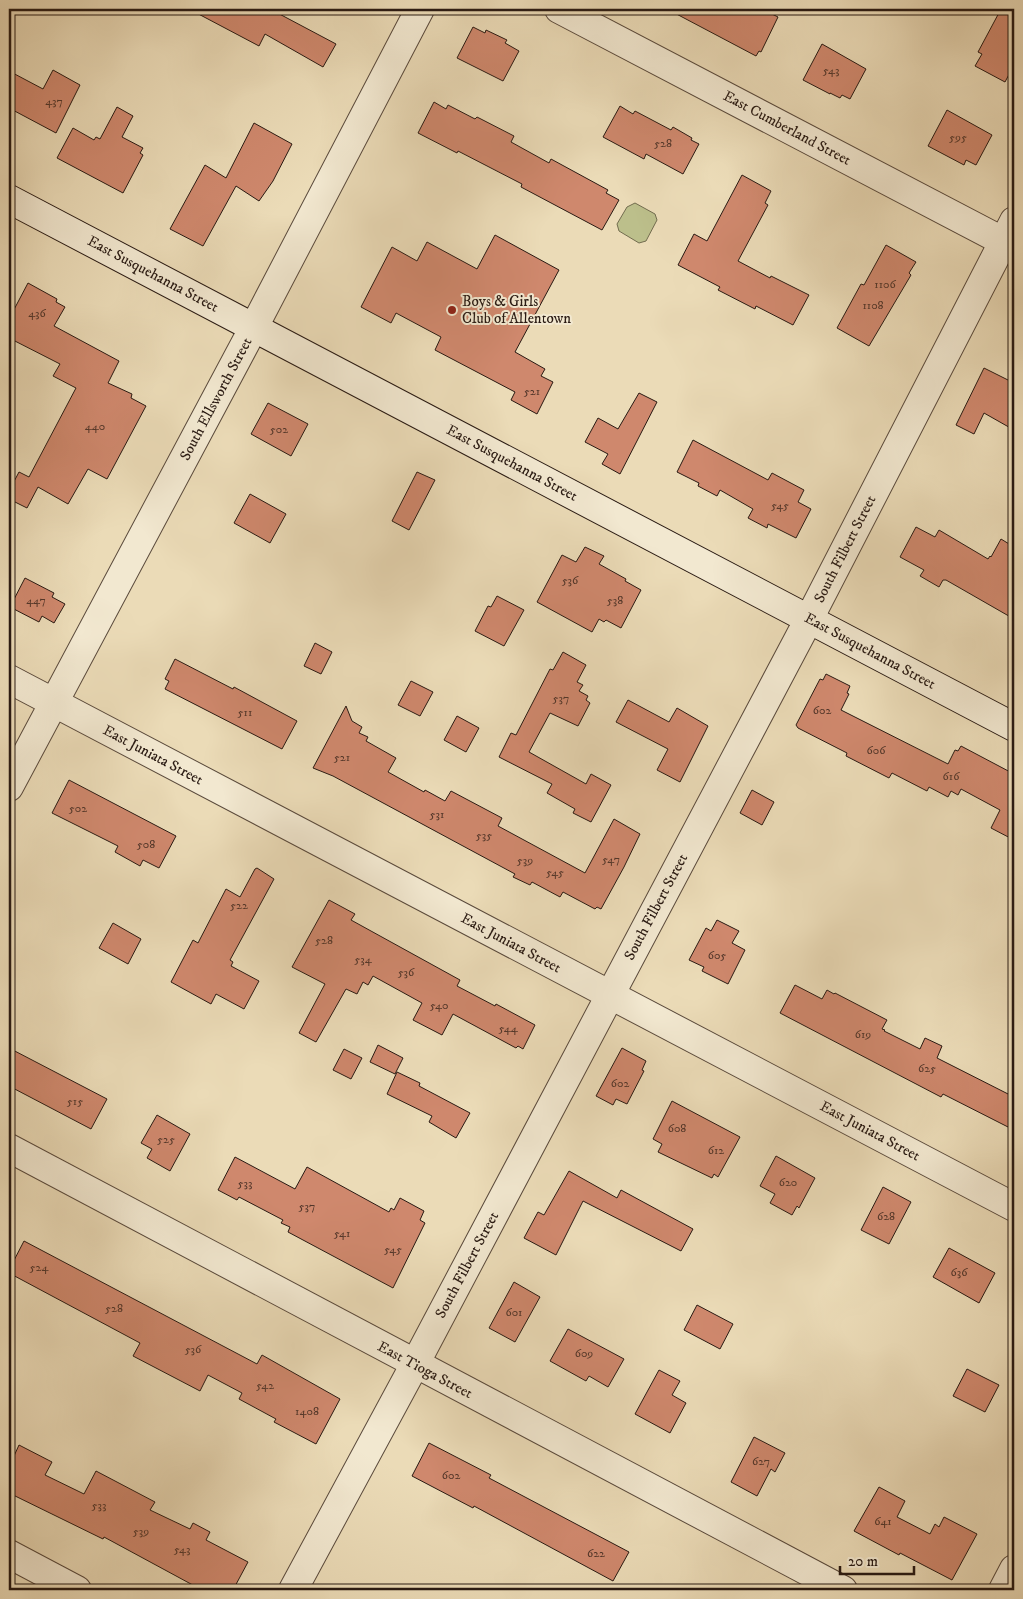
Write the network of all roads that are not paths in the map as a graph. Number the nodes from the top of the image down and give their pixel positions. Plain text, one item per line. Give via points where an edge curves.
1 (420, 9) edge
2 (559, 9) edge
3 (9, 199) edge
4 (1011, 237) edge
5 (254, 327) junction
6 (809, 619) junction
7 (9, 679) edge
8 (53, 702) junction
9 (1014, 727) edge
10 (9, 787) edge
11 (609, 994) junction
12 (9, 1148) edge
13 (1014, 1207) edge
14 (414, 1364) junction
15 (9, 1554) edge
16 (1014, 1569) edge
17 (77, 1590) edge
18 (293, 1590) edge
19 (843, 1590) edge
20 (1003, 1590) edge

1 - 5 street, South Ellsworth Street
2 - 4 street, East Cumberland Street
3 - 5 street, East Susquehanna Street
4 - 6 street, South Filbert Street
5 - 6 street, East Susquehanna Street
5 - 8 street, South Ellsworth Street
6 - 9 street, East Susquehanna Street
6 - 11 street, South Filbert Street
7 - 8 street, East Juniata Street
8 - 10 street, South Ellsworth Street
8 - 11 street, East Juniata Street
11 - 13 street, East Juniata Street
11 - 14 street, South Filbert Street
12 - 14 street, East Tioga Street
14 - 18 street, South Filbert Street
14 - 19 street, East Tioga Street
15 - 17 street
16 - 20 street

